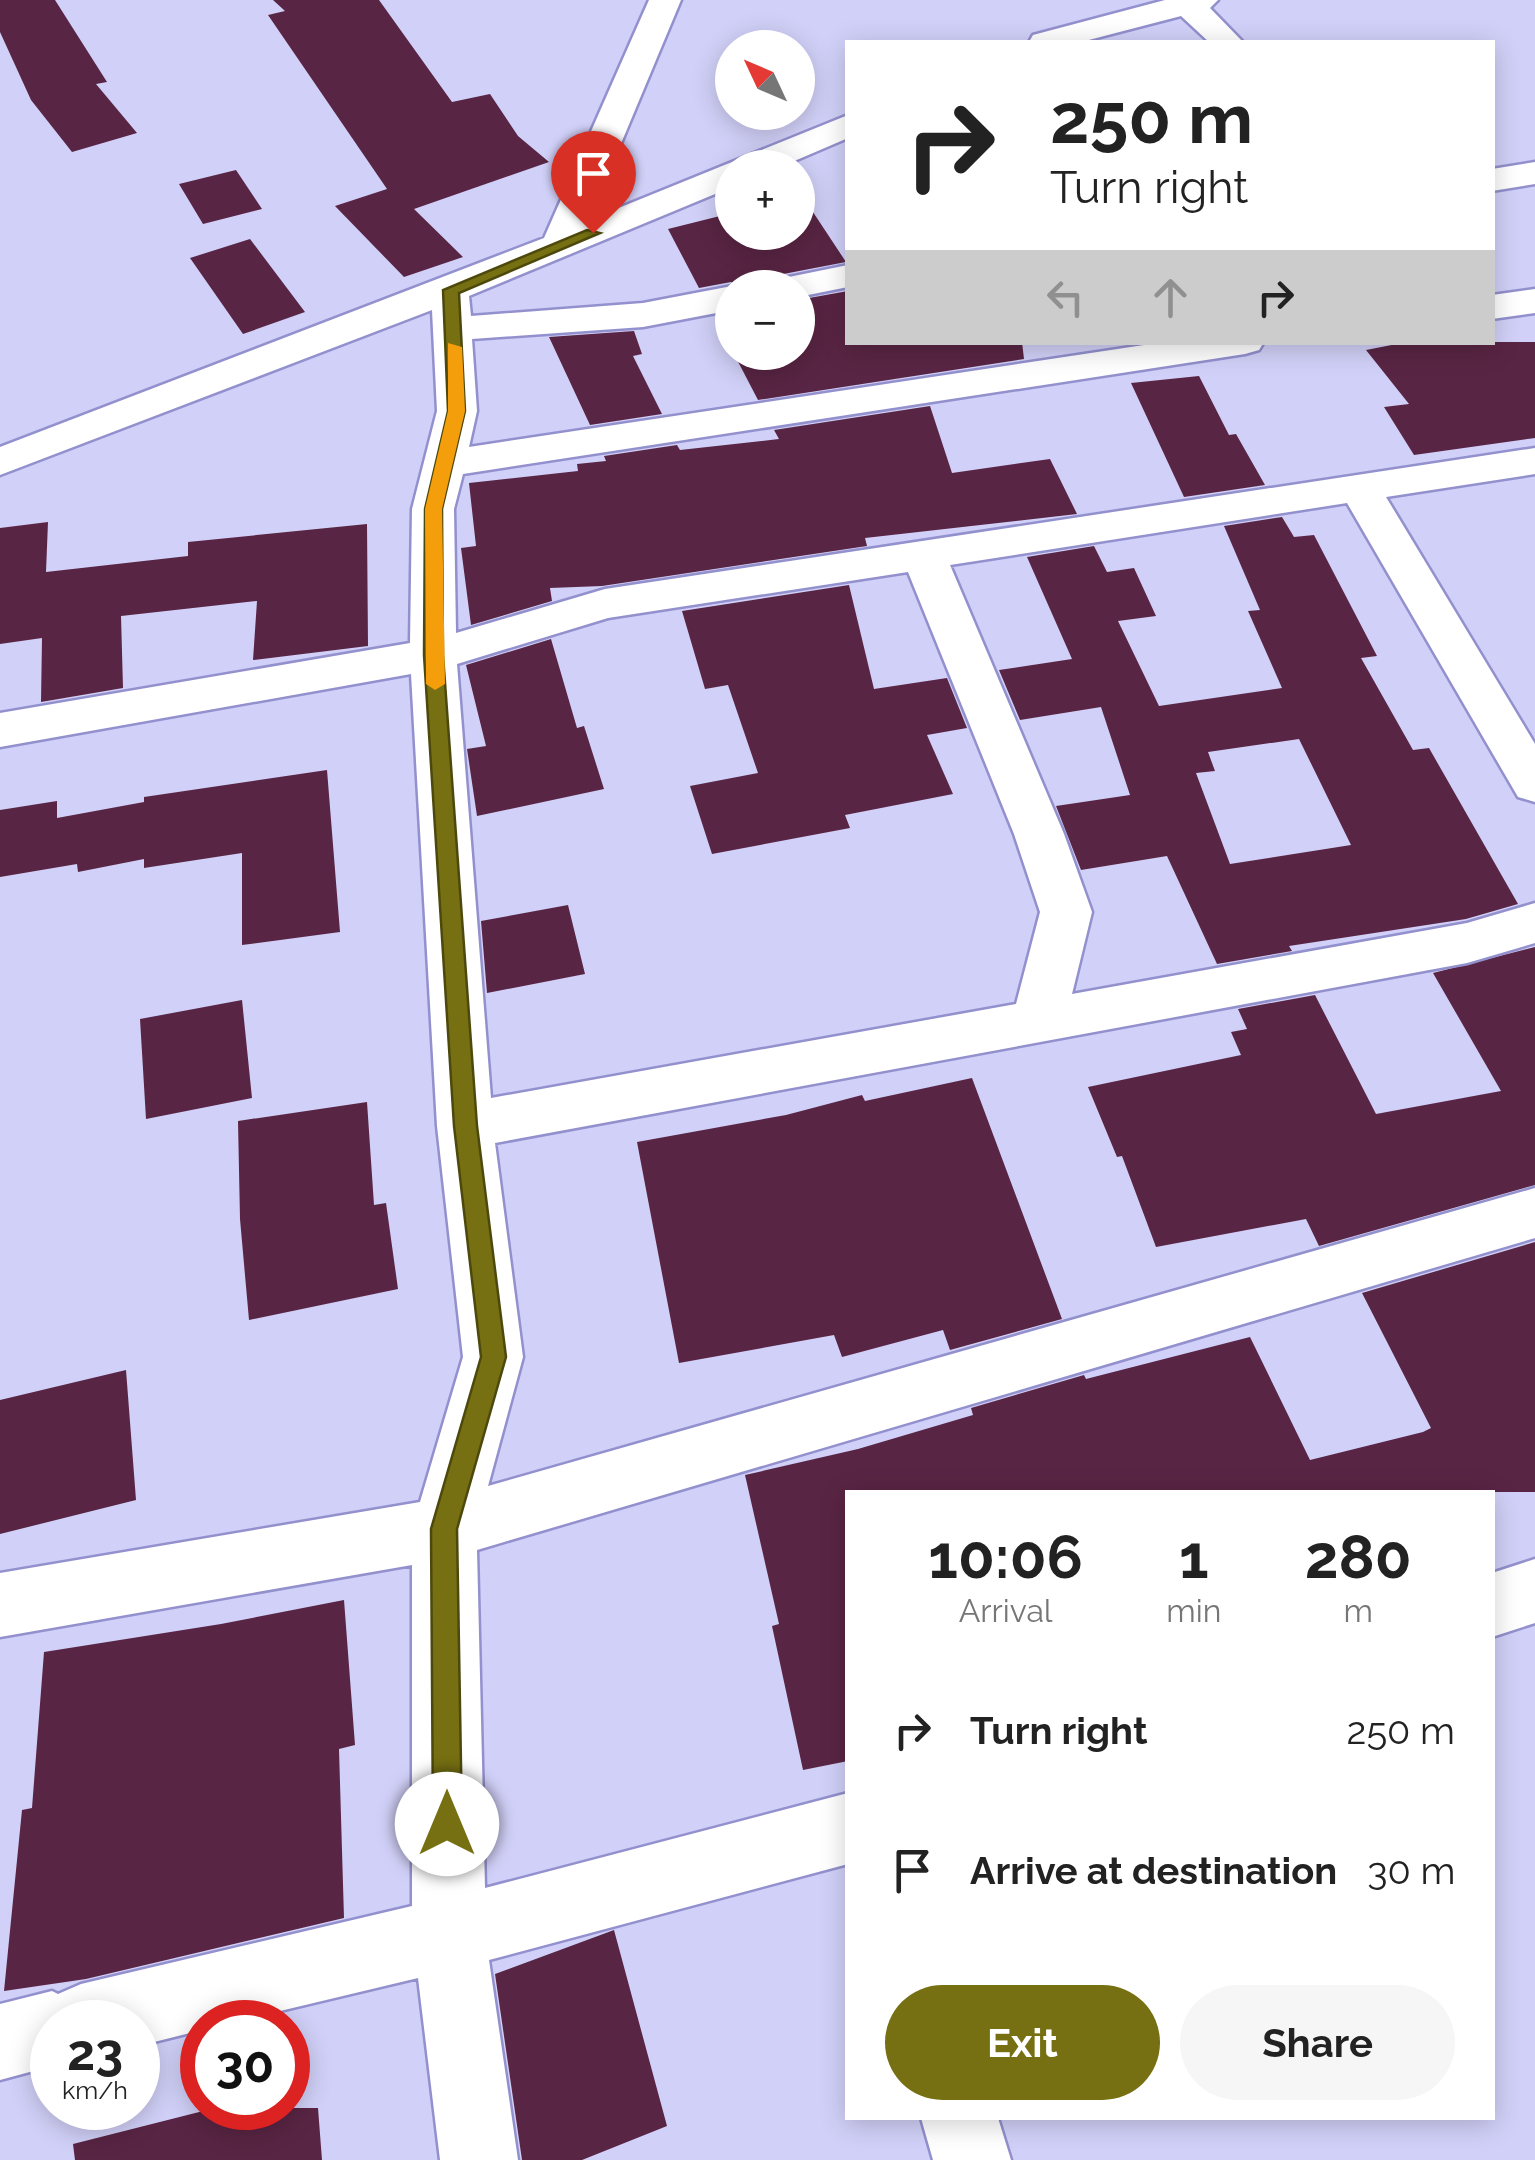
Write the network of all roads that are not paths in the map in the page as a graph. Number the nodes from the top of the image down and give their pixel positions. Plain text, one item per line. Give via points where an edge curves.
1 (666, 0) edge
2 (1194, 2) edge
3 (1052, 40) edge
4 (1225, 40) edge
5 (845, 126) edge
6 (789, 150) edge
7 (1535, 173) edge
8 (1495, 180) edge
9 (715, 181) edge
10 (558, 248) junction
11 (845, 277) edge
12 (815, 282) edge
13 (1535, 300) edge
14 (715, 301) edge
15 (1495, 307) edge
16 (452, 310) junction
17 (1225, 345) edge
18 (1535, 460) edge
19 (0, 462) edge
20 (444, 464) junction
21 (1361, 490) junction
22 (924, 556) junction
23 (434, 655) junction
24 (0, 730) edge
25 (1535, 785) edge
26 (1535, 923) edge
27 (1038, 1022) junction
28 (465, 1126) junction
29 (1535, 1213) edge
30 (444, 1529) junction
31 (1535, 1591) edge
32 (0, 1605) edge
33 (1495, 1605) edge
34 (845, 1829) edge
35 (448, 1934) junction
36 (160, 2003) edge
37 (30, 2034) edge
38 (0, 2042) edge
39 (961, 2120) edge
40 (480, 2160) edge
41 (972, 2160) edge

1 - 10 street
2 - 3 street
2 - 4 street
5 - 6 street
7 - 8 street
9 - 10 street
10 - 16 street
11 - 12 street
13 - 15 street
14 - 16 street via 643,316
16 - 19 street
16 - 20 street via 457,411
17 - 20 street
18 - 21 street
20 - 23 street via 434,509
21 - 22 street
21 - 25 street
22 - 23 street via 604,604
22 - 27 street via 1066,912
23 - 24 street
23 - 28 street
26 - 27 street via 1467,943
27 - 28 street
28 - 30 street via 494,1357
29 - 30 street
30 - 32 street
30 - 35 street
31 - 33 street
34 - 35 street
35 - 36 street
35 - 40 street
37 - 38 street
39 - 41 street

